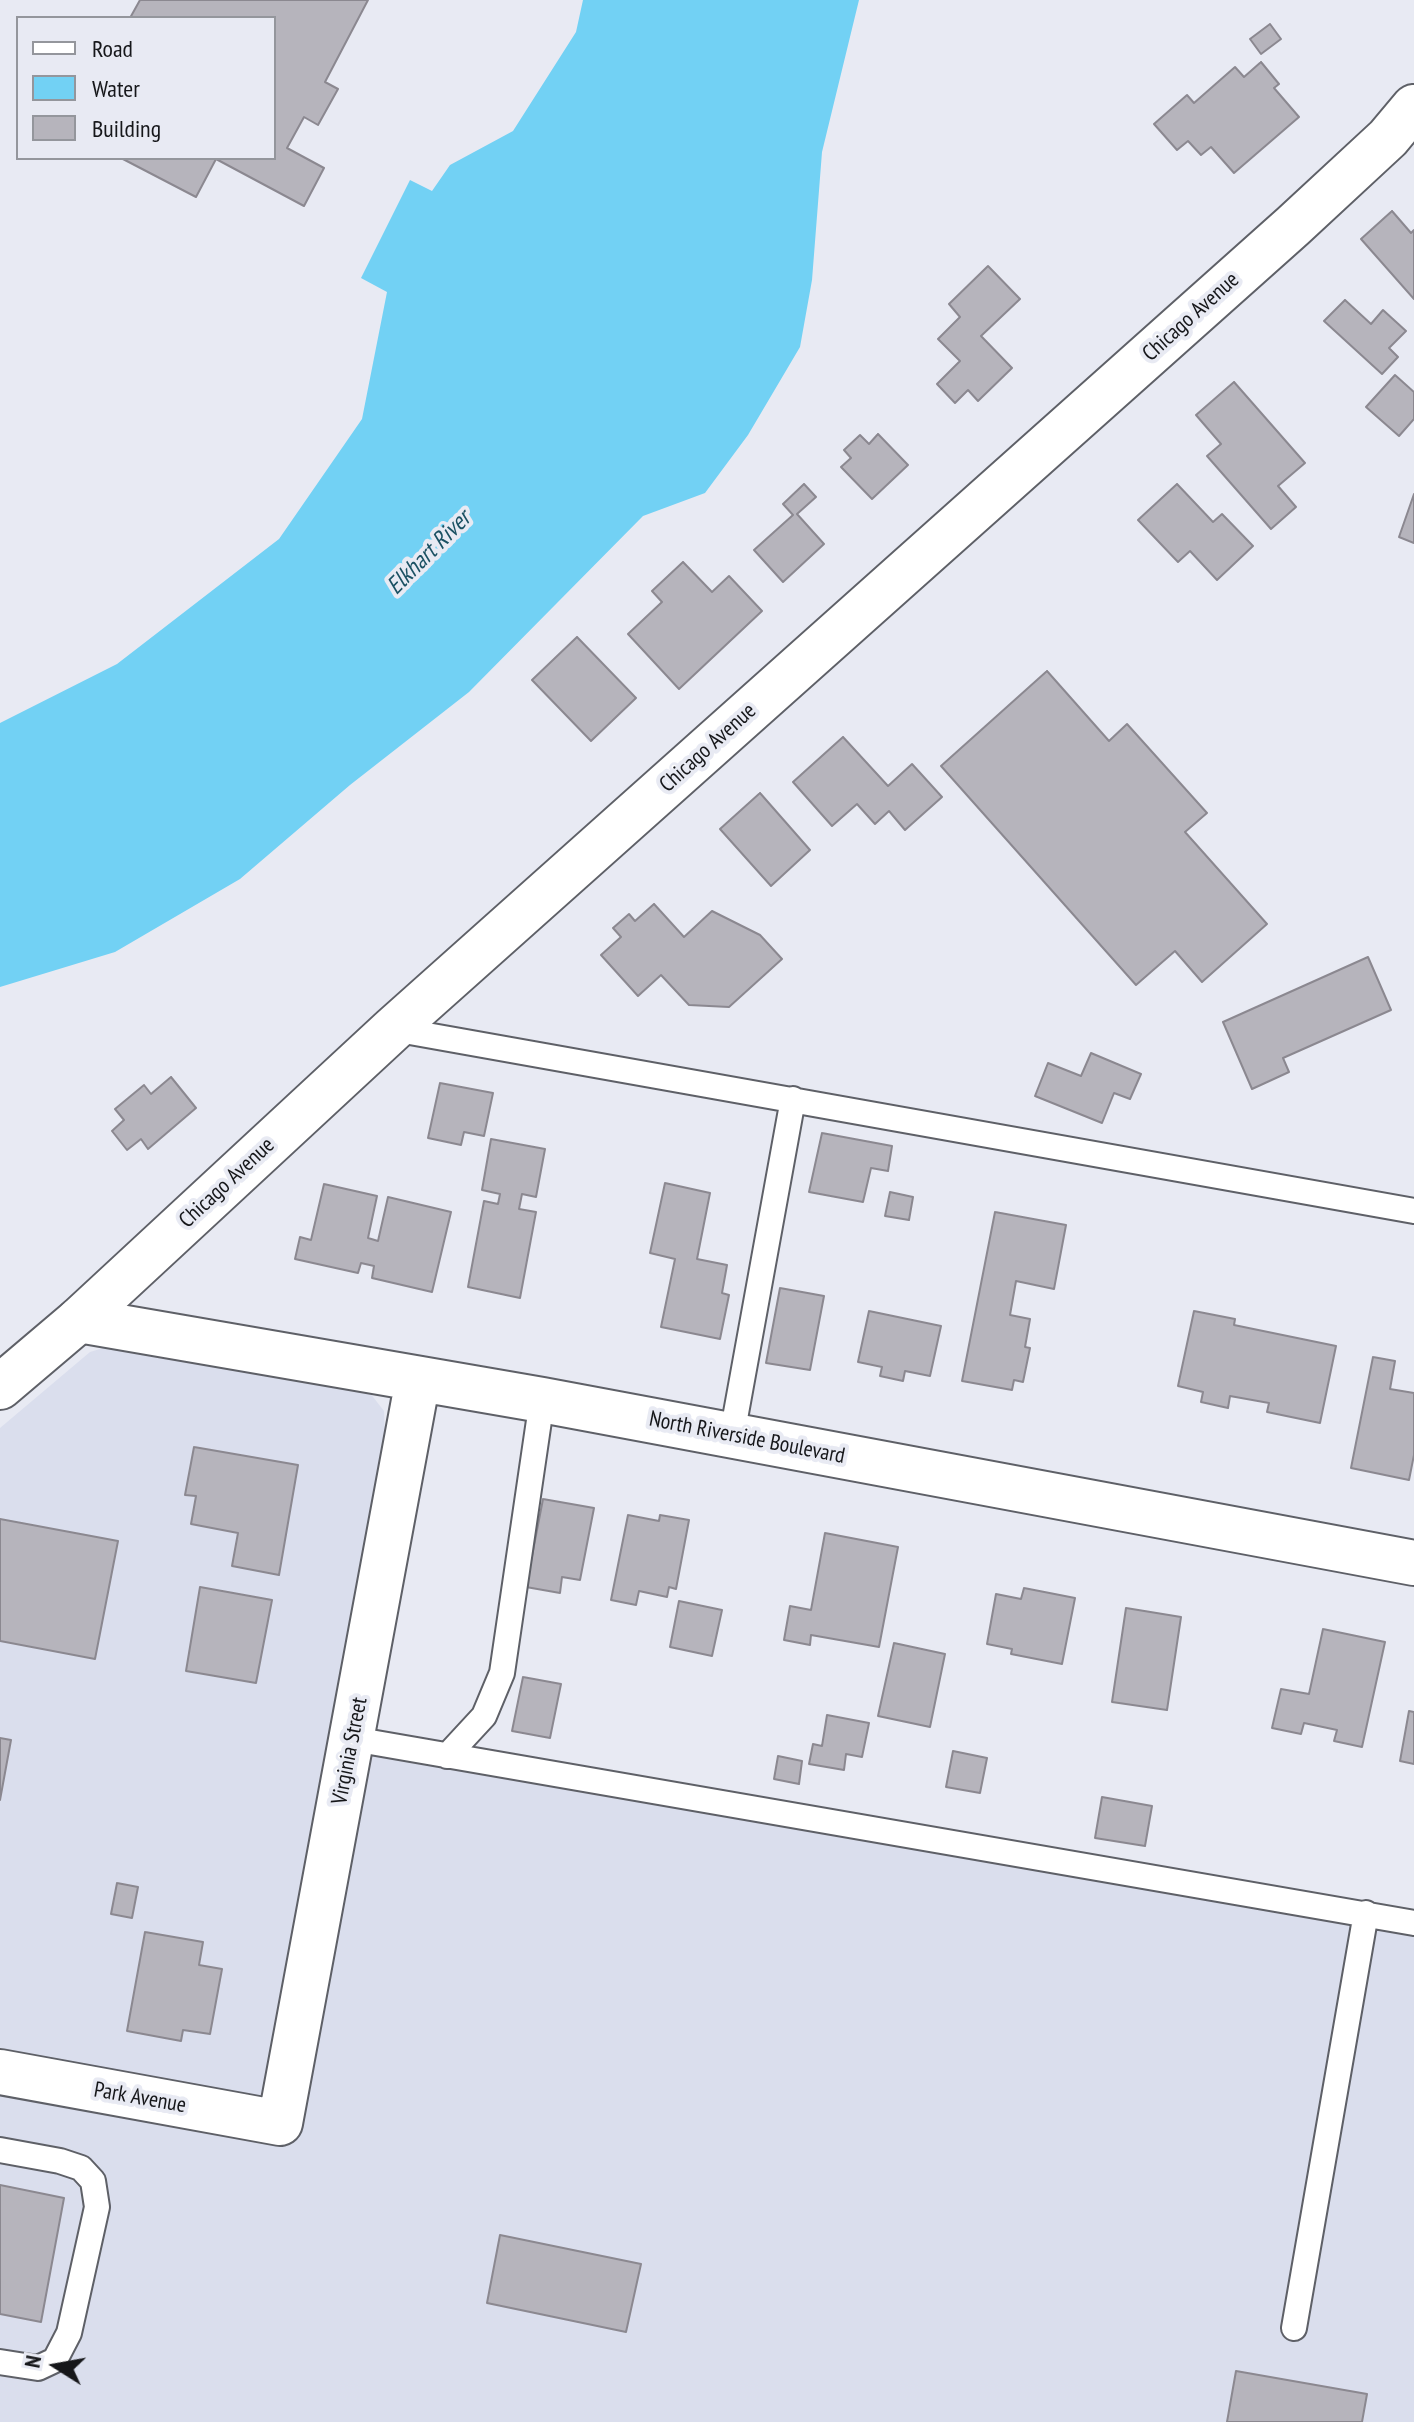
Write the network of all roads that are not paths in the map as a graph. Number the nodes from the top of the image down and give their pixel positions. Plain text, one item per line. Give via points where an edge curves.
1 (1414, 107) edge
2 (393, 1029) junction
3 (793, 1099) junction
4 (1414, 1211) edge
5 (79, 1320) junction
6 (418, 1379) junction
7 (0, 1387) edge
8 (542, 1400) junction
9 (732, 1435) junction
10 (1414, 1563) edge
11 (353, 1739) junction
12 (447, 1756) junction
13 (1366, 1913) junction
14 (1414, 1923) edge
15 (0, 2072) edge
16 (280, 2123) joint
17 (0, 2150) edge
18 (1294, 2328) dead end
19 (0, 2362) edge

1 - 2 street, Chicago Avenue via 1293,226
2 - 3 lane
2 - 5 street, Chicago Avenue
3 - 4 lane
3 - 9 lane
5 - 6 street, North Riverside Boulevard
5 - 7 street, Chicago Avenue
6 - 8 street, North Riverside Boulevard
6 - 11 street, Virginia Street
8 - 9 street, North Riverside Boulevard
8 - 12 lane via 502,1673 484,1716
9 - 10 street, North Riverside Boulevard
11 - 12 lane
11 - 16 street, Virginia Street
12 - 13 lane
13 - 14 lane
13 - 18 lane
15 - 16 street, Park Avenue
17 - 19 lane via 81,2168 93,2181 97,2207 69,2333 55,2360 38,2368

